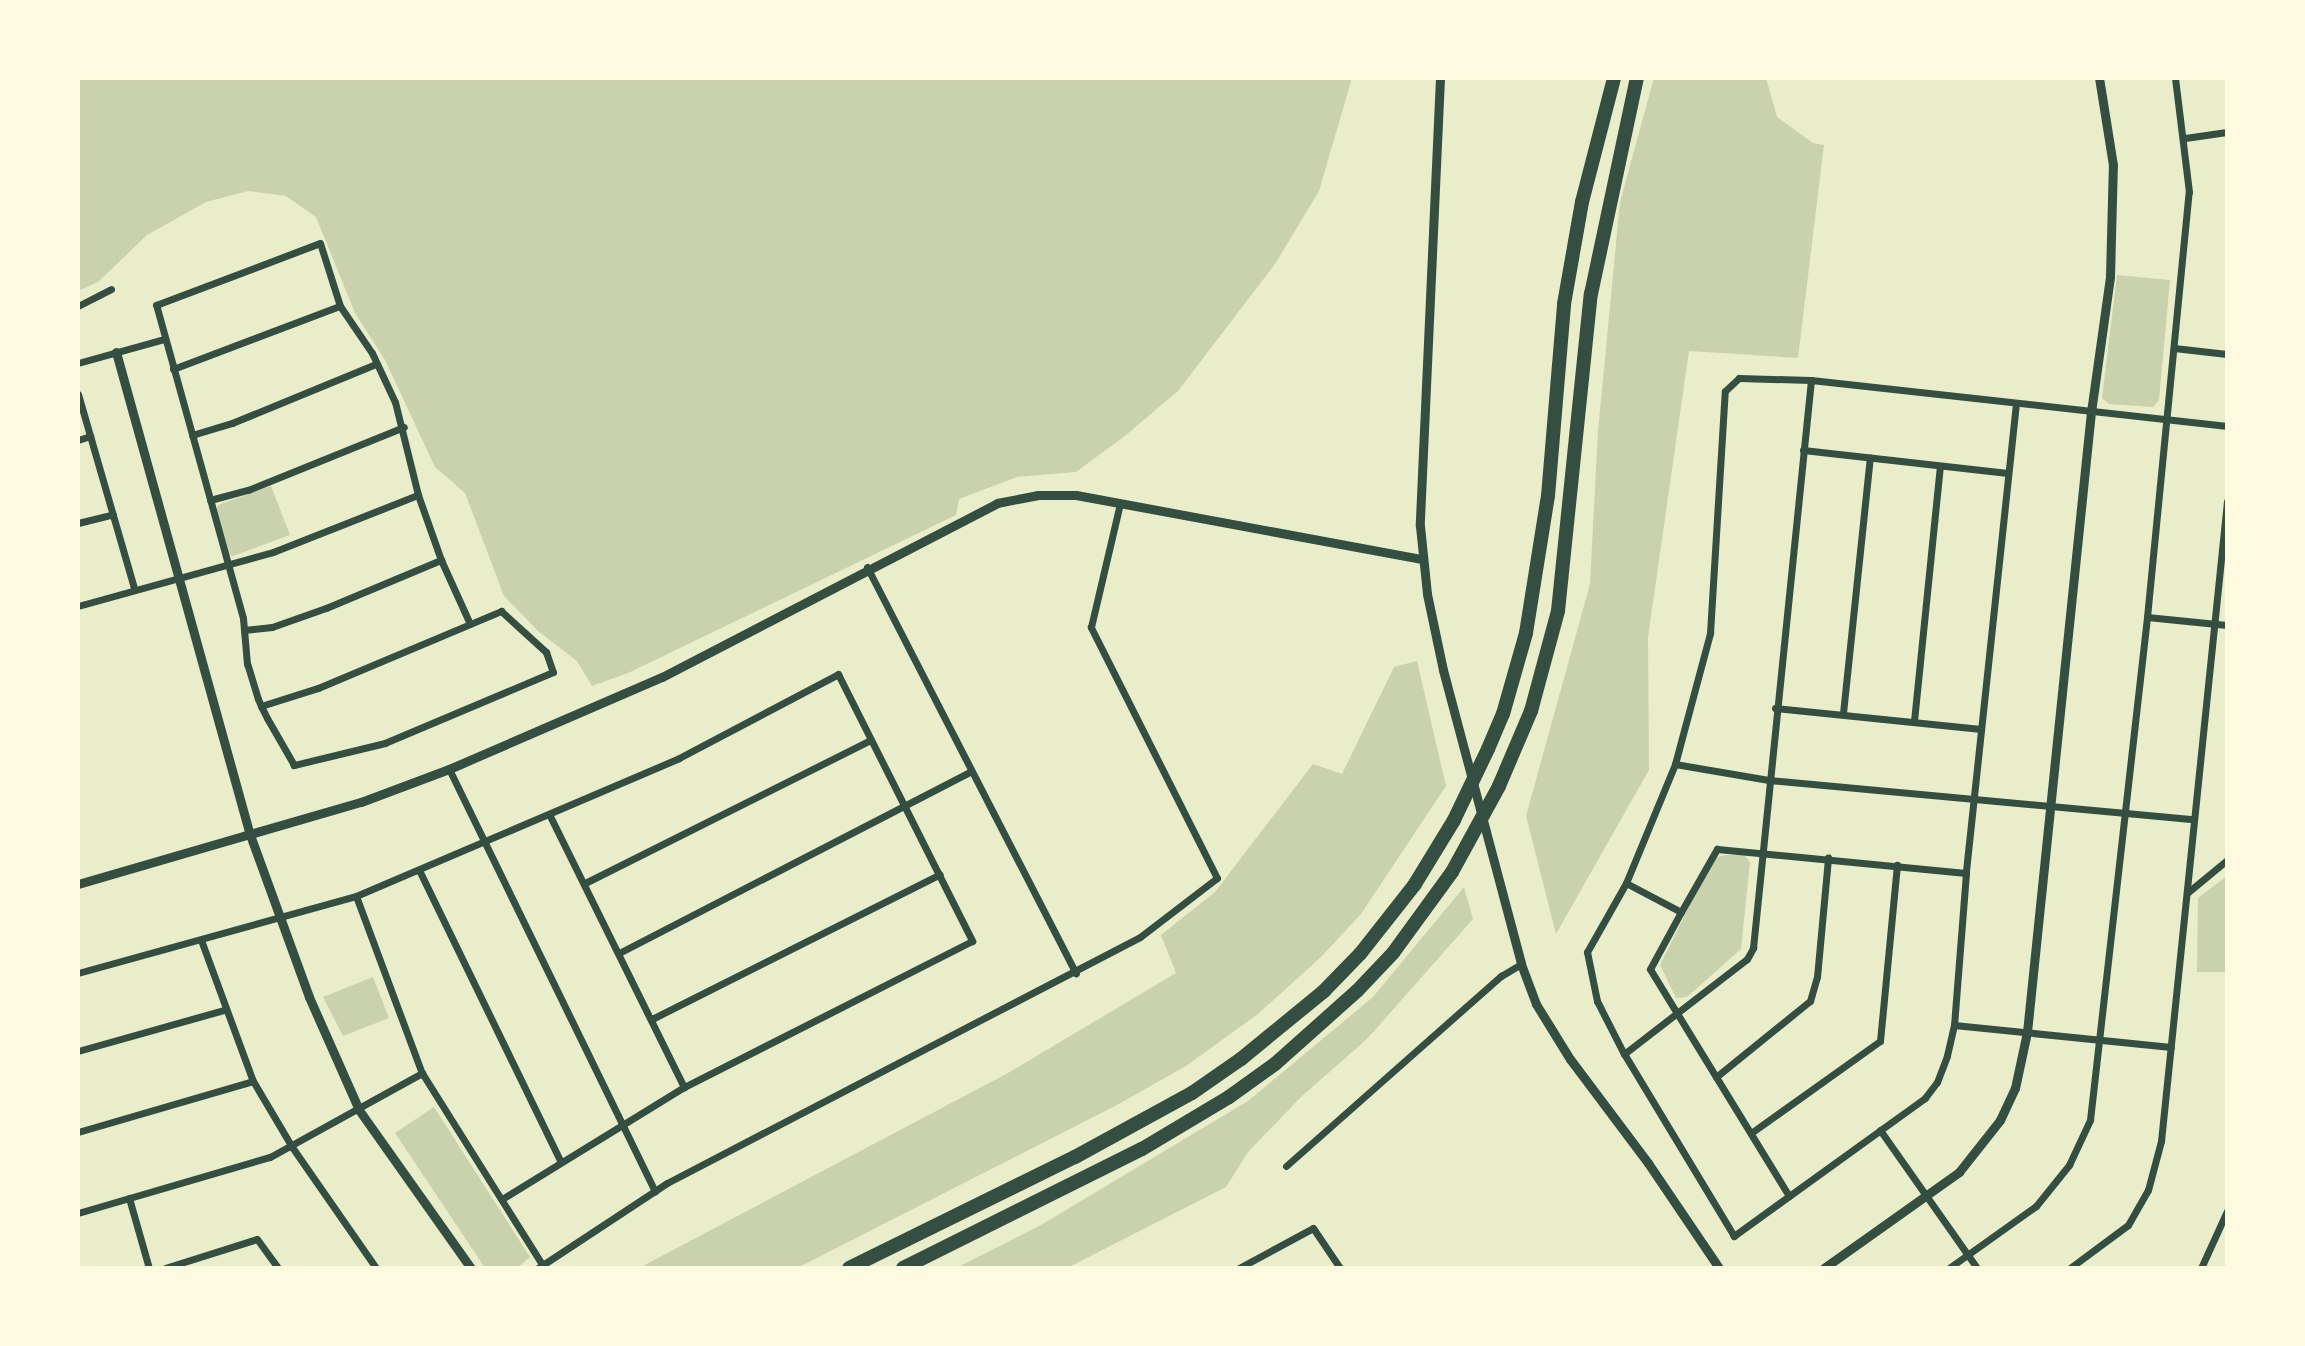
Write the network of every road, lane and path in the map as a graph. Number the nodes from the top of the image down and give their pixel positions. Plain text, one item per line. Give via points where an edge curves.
1 (1440, 78) edge
2 (1614, 78) edge
3 (1637, 78) edge
4 (2099, 78) edge
5 (2175, 78) edge
6 (2227, 132) edge
7 (2185, 138) junction
8 (111, 289) dead end
9 (78, 306) edge
10 (340, 306) junction
11 (164, 339) junction
12 (2174, 348) junction
13 (116, 352) junction
14 (2227, 354) edge
15 (78, 363) edge
16 (376, 364) junction
17 (173, 369) junction
18 (1811, 380) junction
19 (78, 394) edge
20 (2016, 403) junction
21 (2091, 412) junction
22 (2166, 419) junction
23 (2227, 426) edge
24 (404, 427) junction
25 (192, 435) junction
26 (90, 436) junction
27 (78, 440) edge
28 (1803, 450) junction
29 (1870, 457) junction
30 (1940, 466) junction
31 (2008, 473) junction
32 (418, 495) junction
33 (210, 500) junction
34 (2227, 501) edge
35 (1120, 503) junction
36 (113, 514) junction
37 (78, 523) edge
38 (1422, 559) junction
39 (441, 560) junction
40 (228, 565) junction
41 (867, 567) junction
42 (179, 578) junction
43 (134, 588) junction
44 (78, 606) edge
45 (2147, 617) junction
46 (470, 624) junction
47 (2215, 624) junction
48 (2227, 625) edge
49 (244, 630) junction
50 (261, 706) junction
51 (1775, 708) junction
52 (1843, 713) junction
53 (1914, 721) junction
54 (1981, 729) junction
55 (870, 740) junction
56 (1675, 764) junction
57 (449, 769) junction
58 (971, 771) junction
59 (1769, 780) junction
60 (1974, 796) junction
61 (906, 806) junction
62 (2048, 806) junction
63 (2125, 813) junction
64 (549, 814) junction
65 (2193, 819) junction
66 (249, 832) junction
67 (484, 841) junction
68 (1761, 855) junction
69 (1828, 858) junction
70 (2227, 860) edge
71 (1897, 865) junction
72 (419, 870) junction
73 (1966, 873) junction
74 (940, 874) junction
75 (585, 883) junction
76 (1626, 883) junction
77 (78, 884) edge
78 (2187, 893) junction
79 (356, 896) junction
80 (1681, 912) junction
81 (281, 918) junction
82 (201, 940) junction
83 (619, 953) junction
84 (1521, 964) junction
85 (78, 973) edge
86 (1076, 973) junction
87 (224, 1010) junction
88 (1675, 1015) junction
89 (652, 1019) junction
90 (1954, 1025) junction
91 (2027, 1032) junction
92 (2100, 1040) junction
93 (2171, 1047) junction
94 (78, 1051) edge
95 (1624, 1054) junction
96 (422, 1073) junction
97 (1716, 1077) junction
98 (253, 1081) junction
99 (684, 1087) junction
100 (359, 1110) junction
101 (623, 1124) junction
102 (1880, 1130) junction
103 (78, 1132) edge
104 (1751, 1133) junction
105 (292, 1147) junction
106 (560, 1161) junction
107 (1286, 1166) dead end
108 (655, 1191) junction
109 (1927, 1195) junction
110 (1789, 1196) junction
111 (129, 1198) junction
112 (502, 1199) junction
113 (2227, 1211) edge
114 (78, 1213) edge
115 (1968, 1255) junction
116 (540, 1266) edge
117 (149, 1268) edge
118 (165, 1268) edge
119 (278, 1268) edge
120 (376, 1268) edge
121 (471, 1268) edge
122 (849, 1268) edge
123 (903, 1268) edge
124 (1239, 1268) edge
125 (1340, 1268) edge
126 (1719, 1268) edge
127 (1824, 1268) edge
128 (1949, 1268) edge
129 (1977, 1268) edge
130 (2070, 1268) edge
131 (2201, 1268) edge

1 - 38 street via 1420,489
2 - 122 highway via 1585,188 1564,304 1548,496 1517,669 1488,749 1415,884 1324,991 1241,1059 1148,1118
3 - 123 highway via 1591,294 1558,611 1531,711 1467,847 1393,953 1275,1064 1142,1149
4 - 21 street via 2113,165 2114,209
5 - 7 street
6 - 7 street
7 - 12 street via 2189,192
8 - 9 street
10 - 11 street via 320,243 156,305
10 - 16 street
10 - 17 street
11 - 13 street
11 - 17 street
12 - 14 street
12 - 22 street
13 - 15 street
13 - 42 street
16 - 24 street
16 - 25 street
17 - 25 street
18 - 20 street
18 - 28 street
18 - 56 street via 1739,378 1725,391 1710,633
19 - 26 street
20 - 21 street
20 - 31 street
21 - 22 street
21 - 62 street
22 - 23 street
22 - 45 street
24 - 32 street
24 - 33 street via 248,490
25 - 33 street
26 - 27 street
26 - 36 street
28 - 29 street
28 - 51 street
29 - 30 street
29 - 52 street
30 - 31 street
30 - 53 street
31 - 54 street
32 - 39 street
32 - 40 street
33 - 40 street
34 - 47 street
35 - 38 street
35 - 41 street via 1038,495 997,503
35 - 86 street via 1091,627 1217,878 1140,937
36 - 37 street
36 - 43 street
38 - 84 street via 1443,670
39 - 46 street
39 - 49 street via 326,608 272,627
40 - 42 street
40 - 49 street
41 - 57 street via 662,677
41 - 58 street
42 - 43 street
42 - 66 street
43 - 44 street
45 - 47 street
45 - 63 street
46 - 50 street via 318,688
46 - 50 street via 501,611 546,652 553,672 385,743 294,765
47 - 48 street
47 - 65 street
49 - 50 street via 247,664
51 - 52 street
51 - 59 street
52 - 53 street
53 - 54 street
54 - 60 street
55 - 61 street
55 - 64 street via 838,674 679,758
55 - 75 street
56 - 59 street
56 - 76 street
57 - 66 street via 361,802
57 - 67 street
58 - 61 street
58 - 86 street
59 - 60 street
59 - 68 street
60 - 62 street
60 - 73 street
61 - 74 street
61 - 83 street
62 - 63 street
62 - 91 street
63 - 65 street
63 - 92 street
64 - 67 street
64 - 75 street
65 - 78 street
66 - 77 street
66 - 81 street
67 - 72 street
67 - 101 street
68 - 69 street
68 - 80 street via 1717,849
68 - 88 street via 1753,948 1747,959
69 - 71 street
69 - 97 street via 1810,1001
70 - 78 street
71 - 73 street
71 - 104 street via 1880,1041
72 - 79 street
72 - 106 street
73 - 90 street
74 - 89 street
74 - 99 street via 972,941
75 - 83 street
76 - 80 street
76 - 95 street via 1587,952 1597,1001
78 - 93 street
79 - 81 street
79 - 96 street
80 - 88 street via 1650,969
81 - 82 street
81 - 100 street
82 - 85 street
82 - 87 street
83 - 89 street
84 - 107 street
84 - 126 street via 1552,1032
86 - 108 street
87 - 94 street
87 - 98 street
88 - 95 street
88 - 97 street
89 - 99 street
90 - 91 street
90 - 102 street via 1937,1082 1925,1098
91 - 92 street
91 - 109 street via 2015,1088 2000,1120 1959,1172
92 - 93 street
92 - 115 street via 2090,1120 2069,1165 2036,1206
93 - 130 street via 2161,1141 2148,1190 2128,1225
95 - 110 street via 1734,1236
96 - 100 street
96 - 112 street
97 - 104 street
98 - 103 street
98 - 105 street
99 - 101 street
100 - 105 street
100 - 121 street
101 - 106 street
101 - 108 street
102 - 109 street
102 - 110 street
104 - 110 street
105 - 111 street
105 - 120 street
106 - 112 street
108 - 116 street
109 - 115 street
109 - 127 street
111 - 114 street
111 - 117 street
112 - 116 street
113 - 131 street
115 - 128 street
115 - 129 street
118 - 119 street via 257,1239
124 - 125 street via 1313,1228

